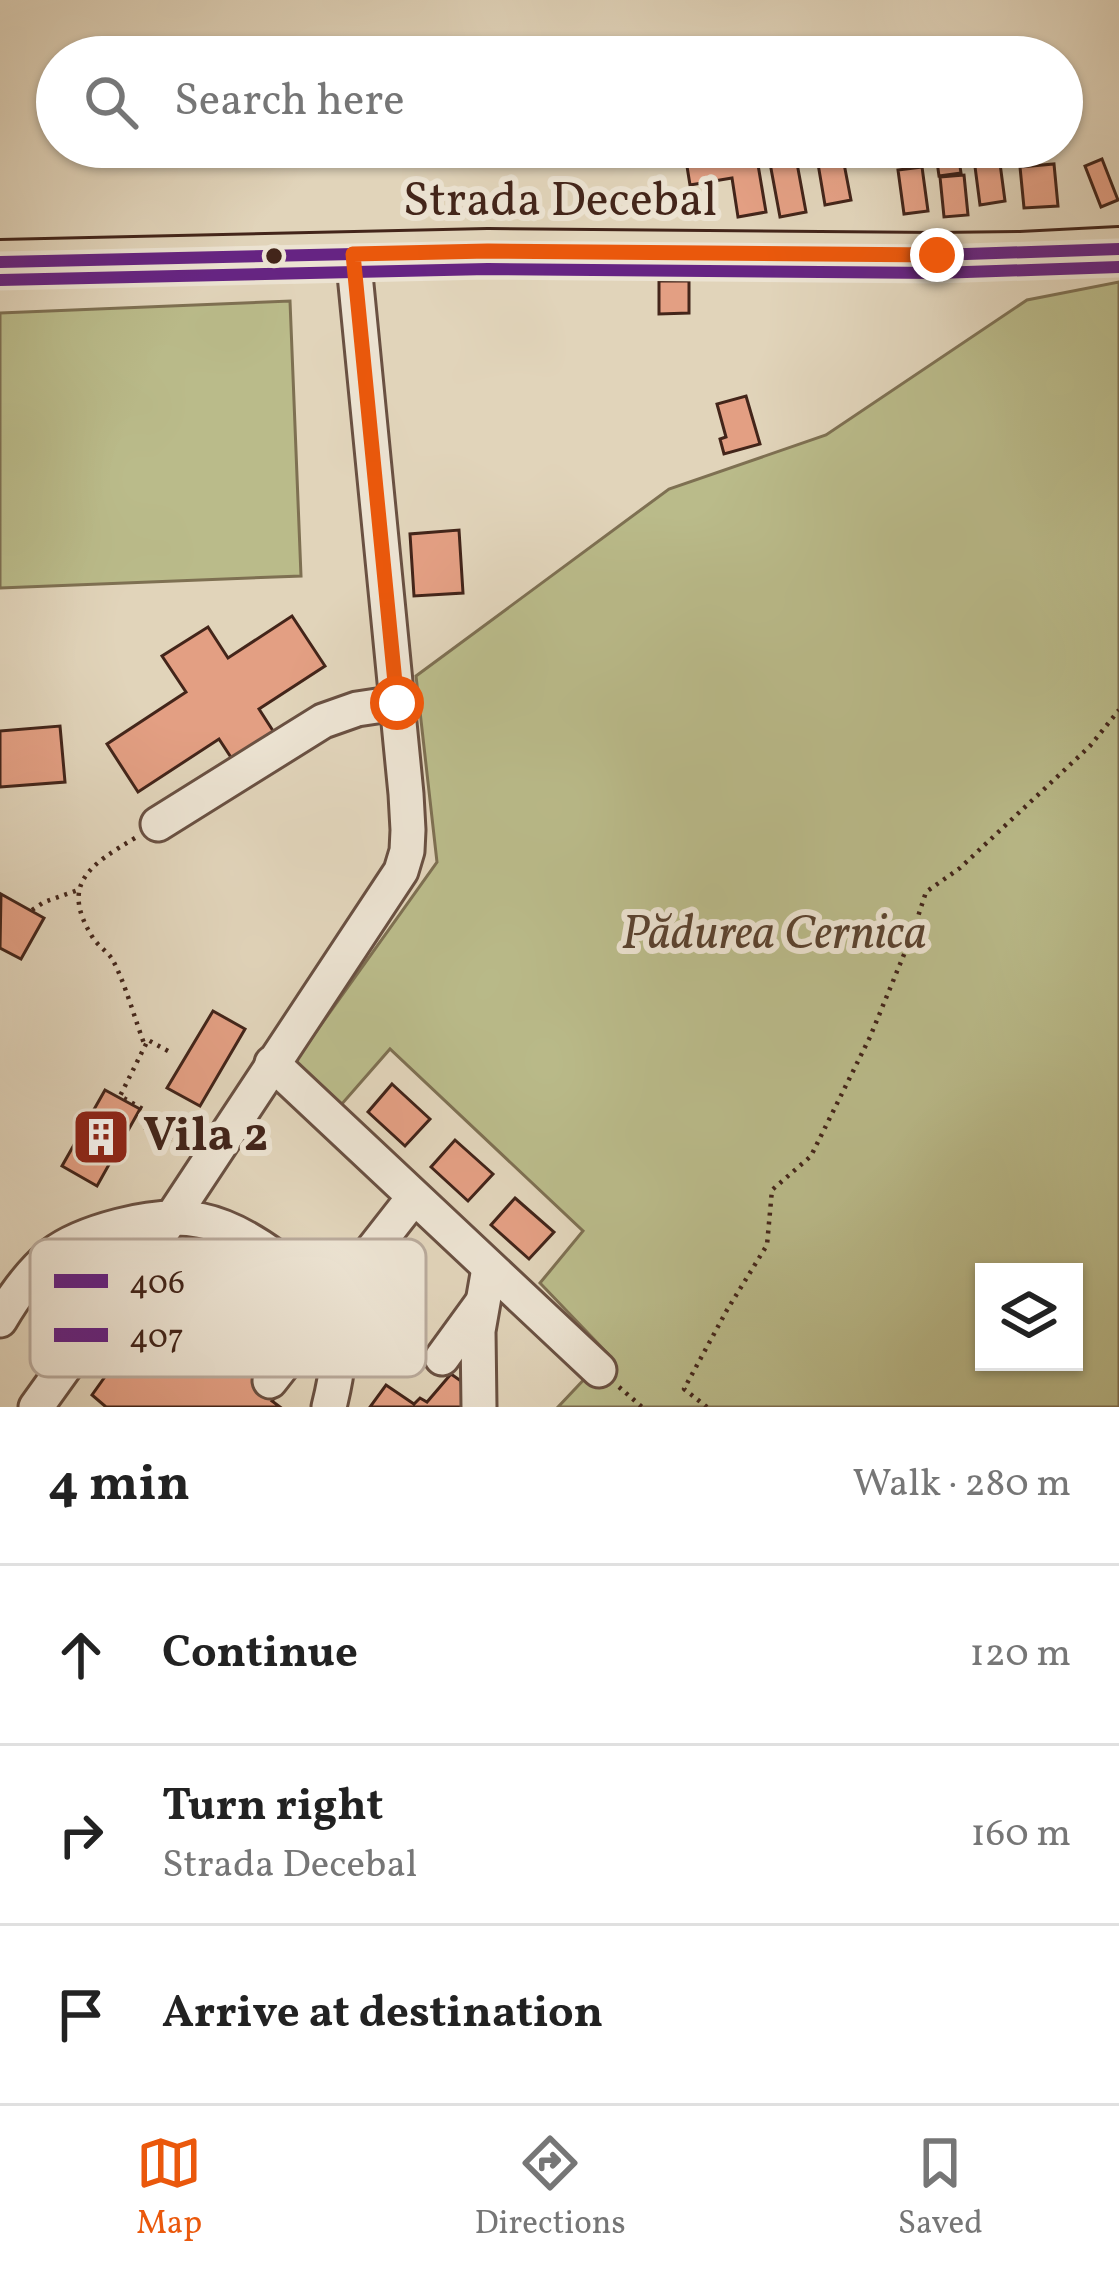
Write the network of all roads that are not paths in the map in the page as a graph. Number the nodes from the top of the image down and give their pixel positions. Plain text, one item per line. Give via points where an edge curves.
1 (1119, 249) edge
2 (353, 254) junction
3 (0, 262) edge
4 (397, 703) junction
5 (158, 824) road end
6 (272, 1064) junction
7 (414, 1197) junction
8 (173, 1216) junction
9 (81, 1239) edge
10 (157, 1239) edge
11 (251, 1239) edge
12 (381, 1239) edge
13 (489, 1268) junction
14 (30, 1278) edge
15 (483, 1302) junction
16 (0, 1320) edge
17 (442, 1358) dead end
18 (599, 1370) dead end
19 (58, 1377) edge
20 (273, 1377) edge
21 (336, 1377) edge
22 (270, 1381) dead end
23 (36, 1407) edge
24 (329, 1407) edge
25 (478, 1407) edge

1 - 2 main road, Strada Decebal
2 - 3 main road, Strada Decebal
2 - 4 lane
4 - 5 lane via 323,721
4 - 6 lane via 408,830 401,871
6 - 7 lane
6 - 8 lane
7 - 12 lane
7 - 13 lane
8 - 9 lane
8 - 10 lane
8 - 11 lane
13 - 15 lane
13 - 18 lane
14 - 16 lane
15 - 17 lane
15 - 25 lane
19 - 23 lane
20 - 22 lane
21 - 24 lane

